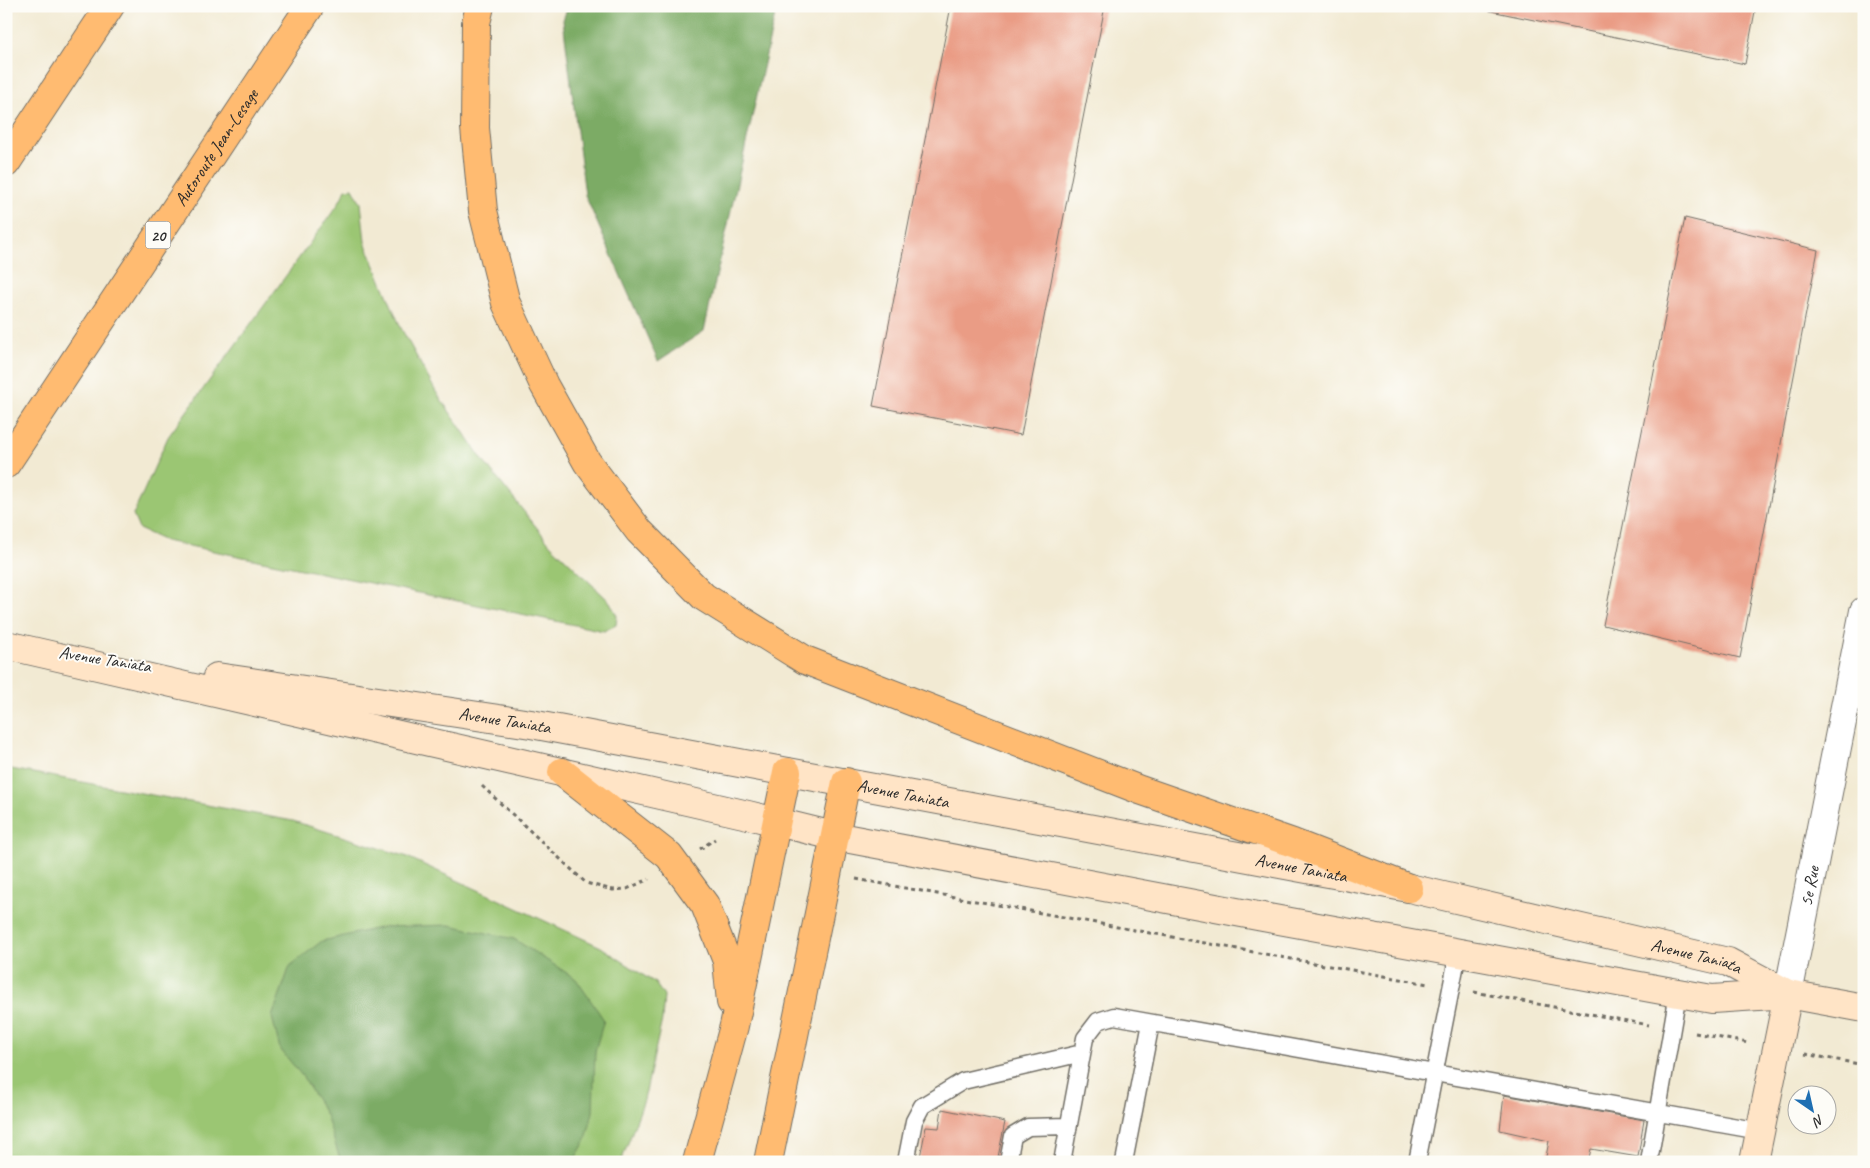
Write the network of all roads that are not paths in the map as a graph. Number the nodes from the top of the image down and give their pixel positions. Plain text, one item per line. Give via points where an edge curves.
1 (110, 6) edge
2 (310, 6) edge
3 (480, 6) edge
4 (6, 163) edge
5 (6, 464) edge
6 (1864, 611) edge
7 (6, 645) edge
8 (562, 772) junction
9 (787, 772) junction
10 (846, 782) junction
11 (778, 821) junction
12 (834, 836) junction
13 (1409, 888) junction
14 (1458, 953) junction
15 (1678, 993) junction
16 (1788, 994) junction
17 (1864, 1008) edge
18 (1151, 1022) junction
19 (734, 1026) junction
20 (1082, 1053) junction
21 (1435, 1073) junction
22 (1658, 1113) junction
23 (1068, 1126) junction
24 (1760, 1131) junction
25 (696, 1162) edge
26 (768, 1162) edge
27 (906, 1162) edge
28 (1008, 1162) edge
29 (1062, 1162) edge
30 (1124, 1162) edge
31 (1417, 1162) edge
32 (1649, 1162) edge
33 (1754, 1162) edge

1 - 4 highway
2 - 5 highway, Autoroute Jean-Lesage / 20
3 - 13 highway via 476,23 476,128 484,211 506,303 544,386 587,462 639,531 704,597 805,660 1140,790 1293,843
6 - 16 street, 5e Rue
7 - 8 main road, Avenue Taniata
7 - 9 main road, Avenue Taniata via 531,724
8 - 11 main road, Avenue Taniata
8 - 19 highway via 669,856 705,904 727,961
9 - 10 main road, Avenue Taniata
9 - 11 highway
10 - 12 highway
10 - 13 main road, Avenue Taniata
11 - 12 main road, Avenue Taniata
11 - 19 highway
12 - 14 main road, Avenue Taniata
12 - 26 highway
13 - 16 main road, Avenue Taniata via 1728,962
14 - 15 main road, Avenue Taniata
14 - 21 lane
15 - 16 main road, Avenue Taniata via 1712,999
15 - 22 lane
16 - 17 main road, Avenue Taniata
16 - 24 main road, 5e Rue
18 - 20 lane via 1114,1016 1098,1021 1086,1038
18 - 21 lane
18 - 30 lane
19 - 25 highway
20 - 23 lane
20 - 27 lane via 963,1081 922,1106 914,1121
21 - 22 lane
21 - 31 lane
22 - 24 lane
22 - 32 lane
23 - 28 lane via 1028,1127 1013,1136
23 - 29 lane
24 - 33 main road, 5e Rue

